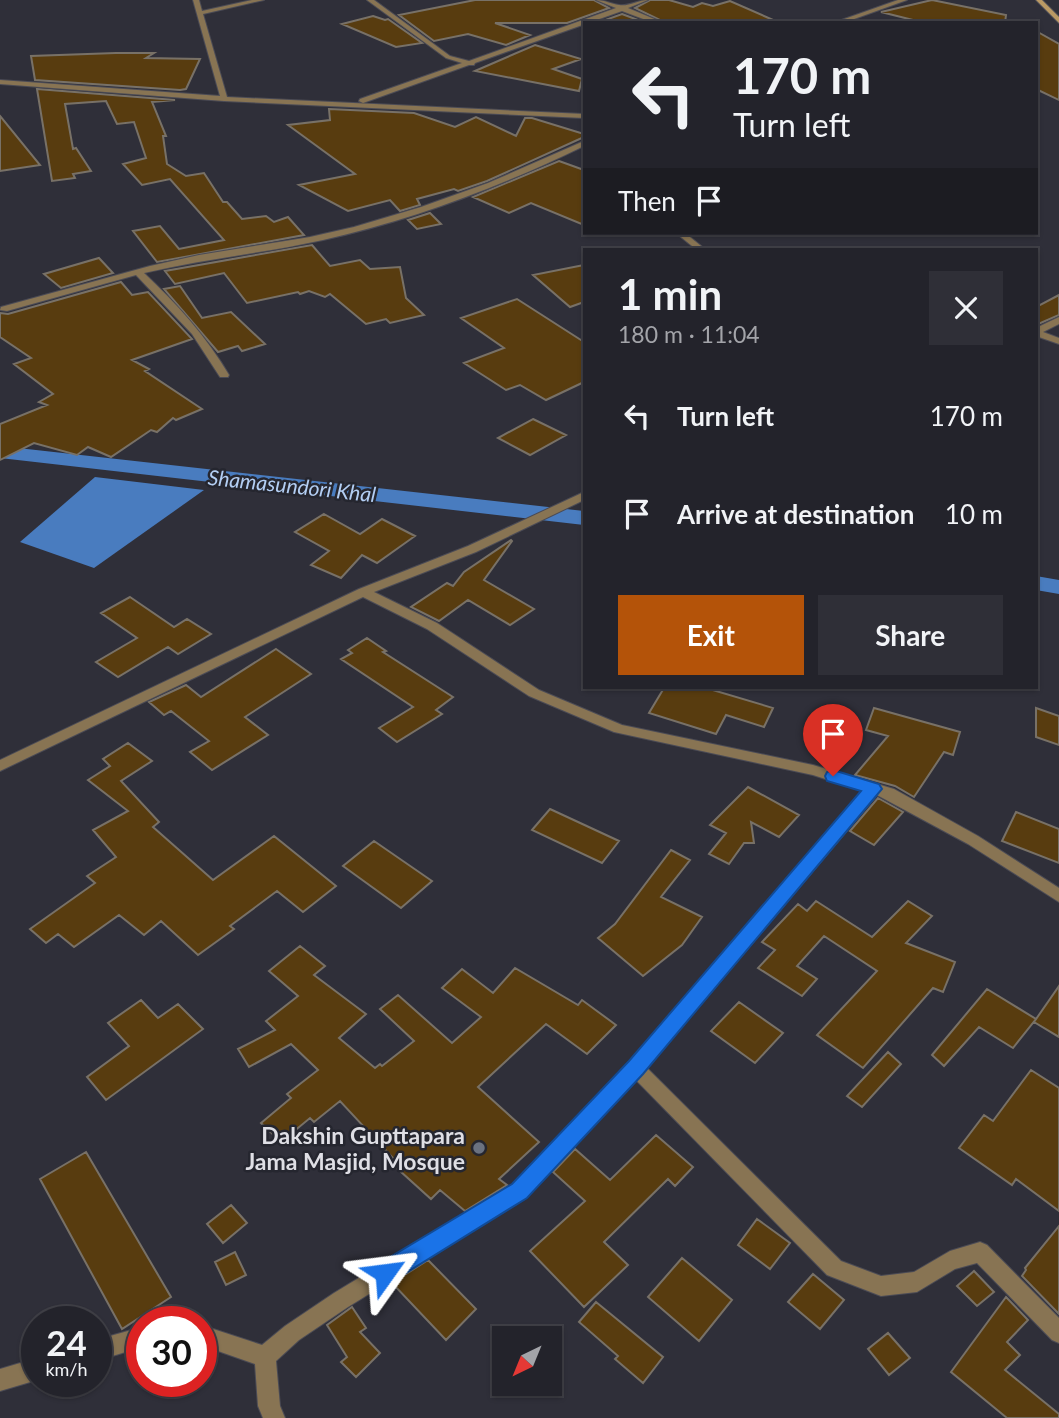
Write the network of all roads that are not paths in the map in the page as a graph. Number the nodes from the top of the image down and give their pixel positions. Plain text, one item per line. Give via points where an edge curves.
1 (196, 0) edge
2 (261, 0) edge
3 (370, 0) edge
4 (599, 0) edge
5 (645, 0) edge
6 (904, 0) edge
7 (1039, 0) edge
8 (888, 2) edge
9 (621, 8) junction
10 (200, 13) junction
11 (586, 21) edge
12 (656, 21) edge
13 (841, 21) edge
14 (1059, 21) edge
15 (583, 22) edge
16 (472, 64) junction
17 (0, 82) edge
18 (224, 99) junction
19 (354, 103) junction
20 (583, 116) edge
21 (583, 144) edge
22 (683, 235) edge
23 (699, 248) edge
24 (138, 272) junction
25 (4, 309) dead end
26 (1059, 320) edge
27 (1038, 332) edge
28 (1038, 334) edge
29 (1059, 341) edge
30 (224, 375) dead end
31 (583, 496) edge
32 (363, 592) junction
33 (0, 765) edge
34 (873, 789) junction
35 (1059, 896) edge
36 (636, 1068) junction
37 (1059, 1333) edge
38 (217, 1340) edge
39 (265, 1357) junction
40 (21, 1374) edge
41 (0, 1380) edge
42 (274, 1418) edge

1 - 10 street
2 - 10 street
3 - 16 street via 449,57
4 - 9 street
5 - 9 street
6 - 8 street
7 - 14 main road
8 - 13 street
9 - 11 street
9 - 12 street
10 - 18 street
15 - 16 street
16 - 19 street
17 - 18 street
18 - 19 street
19 - 20 street
21 - 24 street via 541,165 447,200 325,237
22 - 23 street
24 - 25 street
24 - 30 street via 183,315
26 - 27 street
28 - 29 street
31 - 32 street via 472,550
32 - 33 street
32 - 34 street via 432,626 534,693 619,729 813,770
34 - 35 street via 889,793 973,840
34 - 36 street
36 - 37 street via 834,1268 881,1286 917,1282 950,1261 980,1252
36 - 39 street via 519,1191 341,1300
38 - 39 street
39 - 42 street
40 - 41 street

